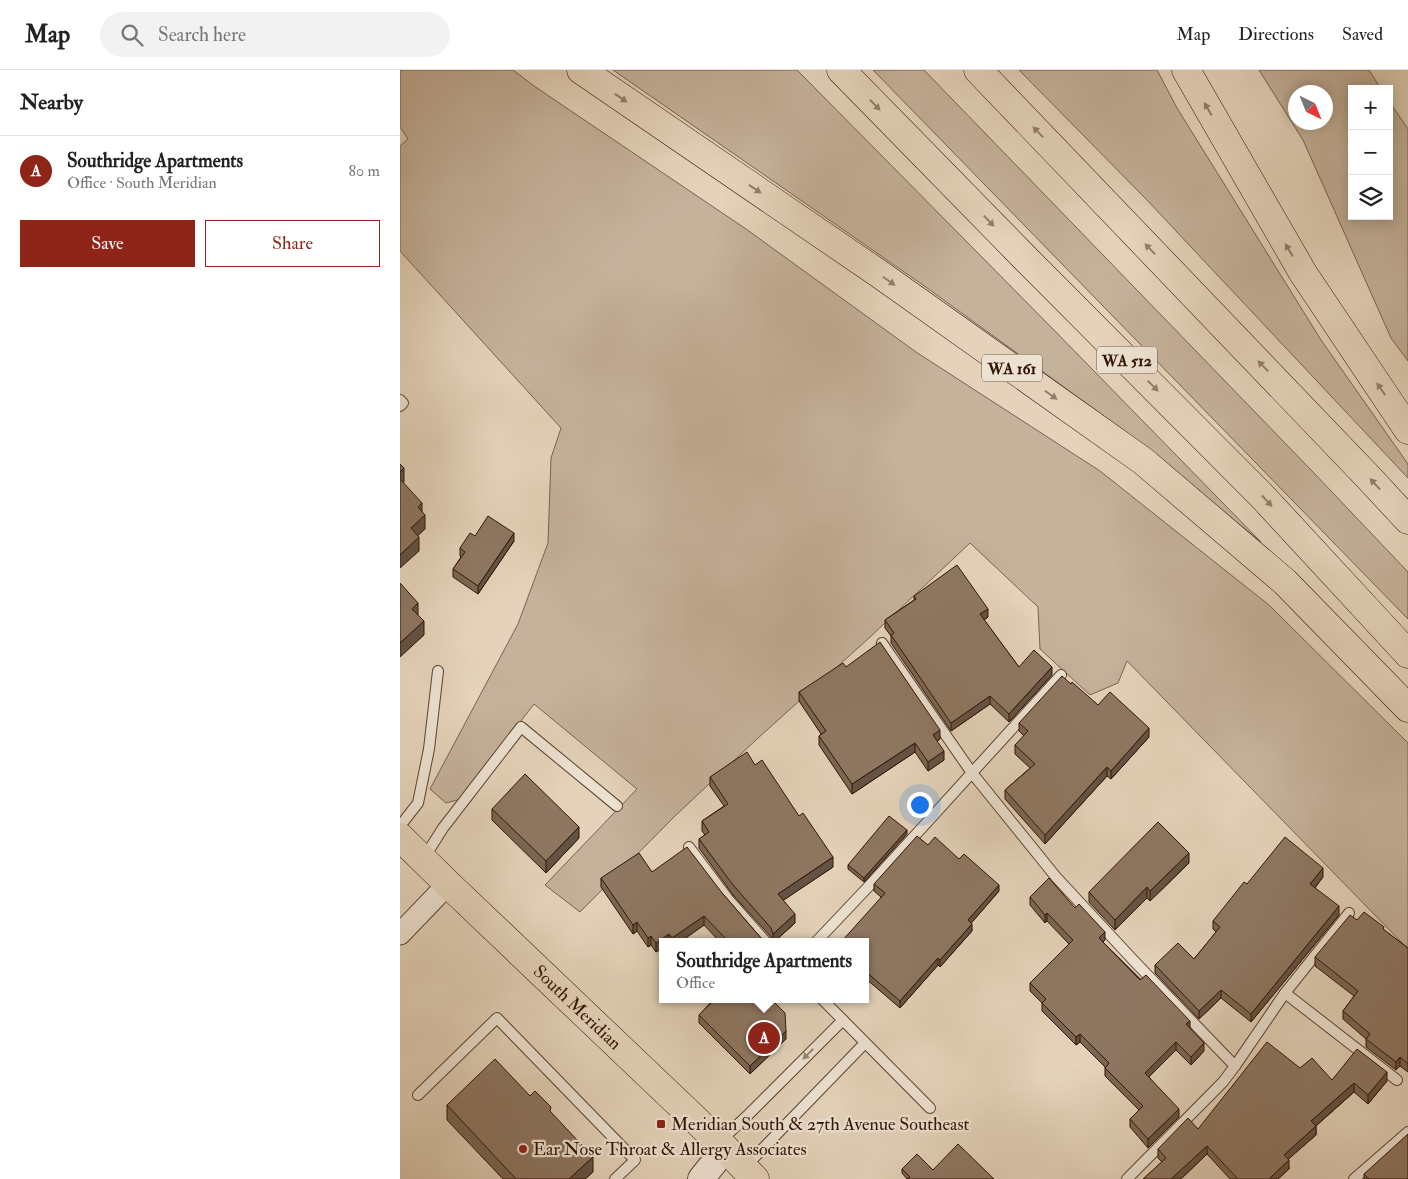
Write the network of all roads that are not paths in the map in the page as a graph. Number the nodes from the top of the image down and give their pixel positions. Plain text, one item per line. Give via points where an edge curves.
1 (581, 70) edge
2 (841, 70) edge
3 (978, 70) edge
4 (1186, 70) edge
5 (400, 400) edge
6 (400, 406) edge
7 (1408, 430) edge
8 (1408, 520) edge
9 (882, 643) edge
10 (1408, 654) edge
11 (438, 671) dead end
12 (1061, 675) edge
13 (1408, 708) edge
14 (972, 773) junction
15 (617, 806) dead end
16 (400, 826) edge
17 (400, 837) edge
18 (689, 847) edge
19 (423, 859) junction
20 (448, 884) junction
21 (1350, 913) edge
22 (400, 934) edge
23 (762, 938) edge
24 (820, 938) edge
25 (1286, 993) junction
26 (826, 1003) edge
27 (843, 1020) junction
28 (865, 1043) junction
29 (1235, 1066) junction
30 (1397, 1080) dead end
31 (418, 1095) dead end
32 (930, 1108) dead end
33 (1408, 1132) edge
34 (722, 1145) junction
35 (750, 1173) edge
36 (615, 1179) edge
37 (701, 1179) edge
38 (1127, 1179) edge
39 (1354, 1179) edge

1 -> 13 main road, WA 161 via 870,268 1143,461 1285,582
2 -> 10 main road, WA 512 via 1262,496
8 -> 3 main road
7 -> 4 main road via 1303,273
5 - 6 lane via 403,403
9 - 14 lane
11 - 16 lane via 429,749 418,803
12 - 14 lane
14 - 24 lane
14 - 29 lane via 1056,877
15 - 19 lane via 522,727 443,828
17 - 19 main road, South Meridian
18 - 23 lane via 728,900
19 - 20 main road, South Meridian
20 - 22 street
20 - 34 main road, South Meridian
21 - 25 lane
25 - 29 lane
25 - 30 lane
26 - 27 lane
27 - 28 lane
27 -> 34 lane
28 - 32 lane
28 - 35 lane
29 - 38 lane
31 - 36 lane via 497,1018 635,1160
33 - 39 lane
34 - 35 main road, South Meridian
34 - 37 street

